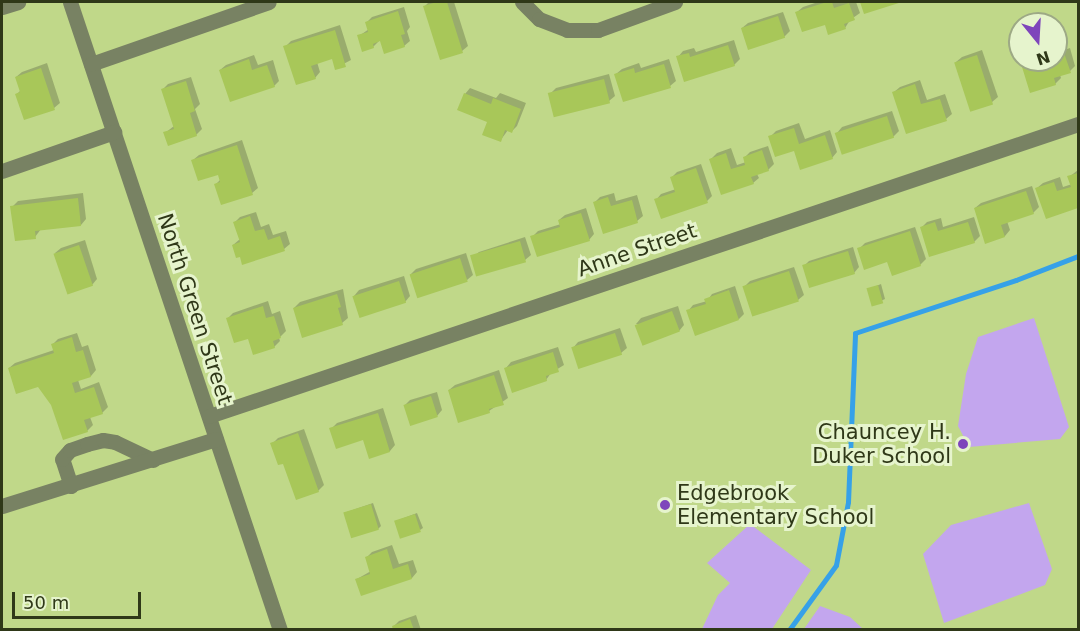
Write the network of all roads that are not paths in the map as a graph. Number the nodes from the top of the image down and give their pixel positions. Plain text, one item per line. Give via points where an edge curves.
1 (18, 2) edge
2 (70, 2) edge
3 (269, 2) edge
4 (522, 2) edge
5 (675, 2) edge
6 (2, 7) edge
7 (91, 64) junction
8 (1078, 124) edge
9 (114, 132) junction
10 (2, 171) edge
11 (208, 416) junction
12 (216, 439) junction
13 (153, 460) junction
14 (71, 486) junction
15 (2, 506) edge
16 (280, 630) edge

1 - 6 street
2 - 7 street, North Green Street
3 - 7 street
4 - 5 street via 538,19 567,30 598,30
7 - 9 street, North Green Street
8 - 11 street, Anne Street
9 - 10 street
9 - 11 street, North Green Street
11 - 12 street, North Green Street
12 - 13 street
12 - 16 street, North Green Street
13 - 14 street
13 - 14 street via 115,442 87,444 70,450 62,459
14 - 15 street

